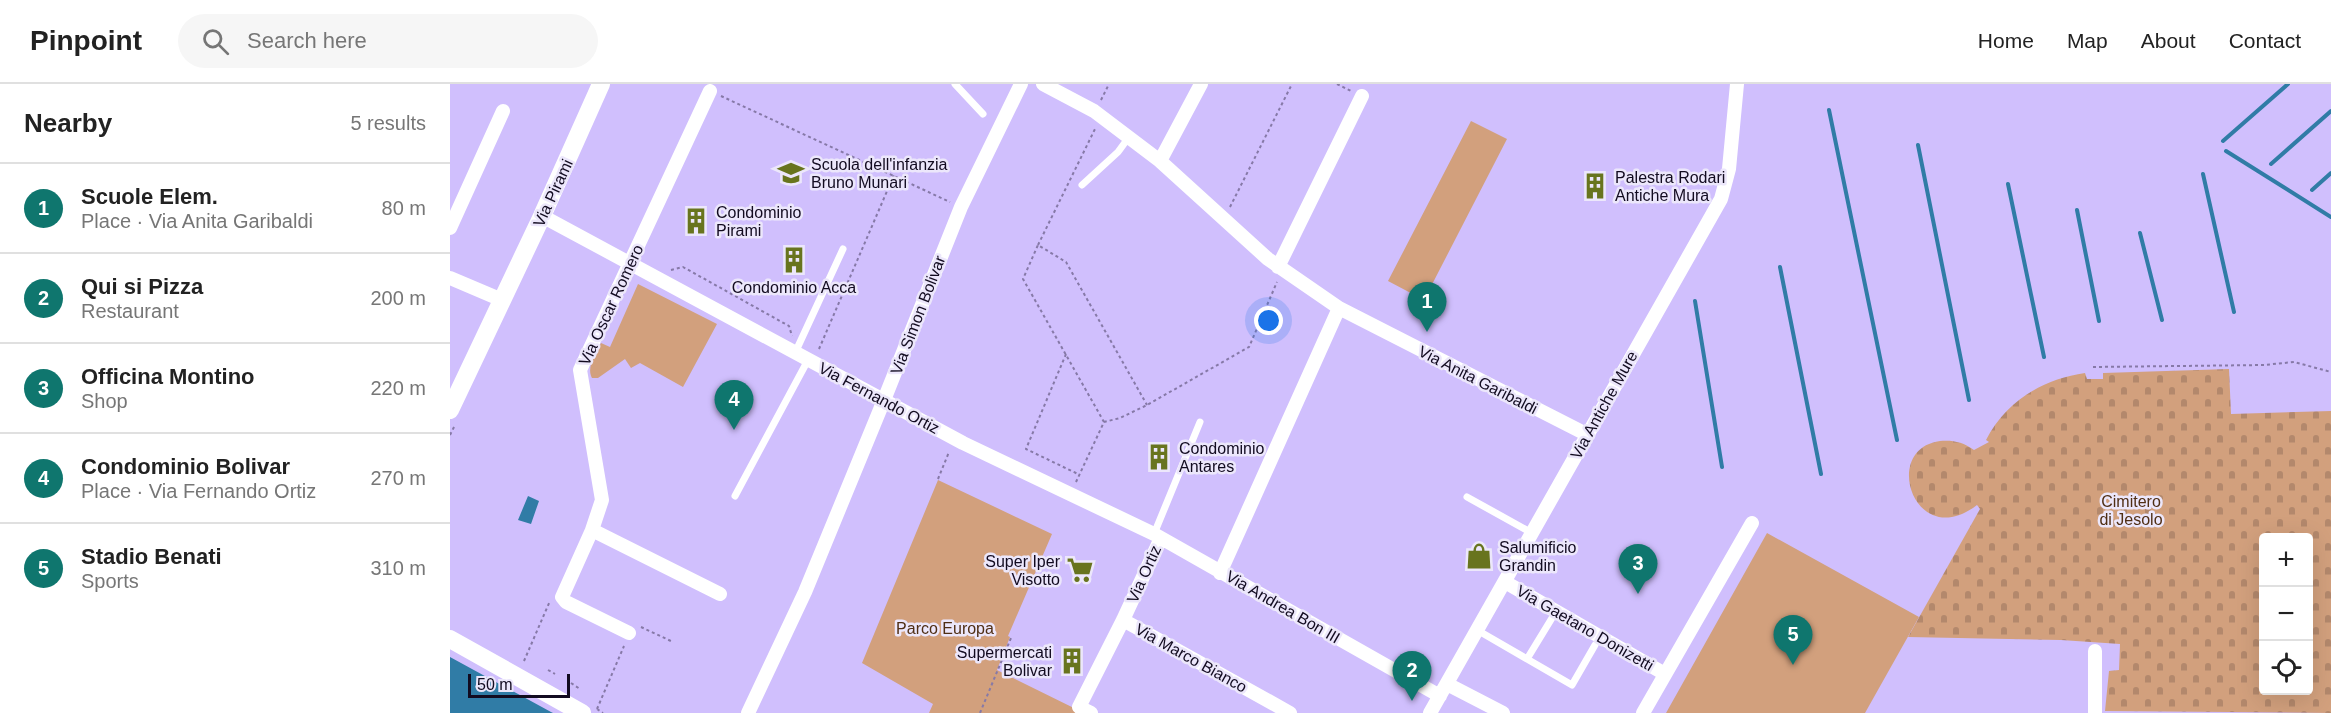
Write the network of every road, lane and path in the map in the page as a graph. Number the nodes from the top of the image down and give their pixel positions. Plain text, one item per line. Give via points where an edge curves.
1 (601, 84) edge
2 (955, 84) edge
3 (1021, 84) edge
4 (1043, 84) edge
5 (1109, 84) edge
6 (1201, 84) edge
7 (1292, 84) edge
8 (1737, 84) edge
9 (710, 91) joint
10 (1362, 96) dead end
11 (1100, 102) dead end
12 (503, 111) dead end
13 (982, 114) dead end
14 (1096, 125) dead end
15 (1130, 137) junction
16 (1160, 161) junction
17 (894, 175) junction
18 (1082, 185) dead end
19 (961, 207) junction
20 (1228, 209) dead end
21 (542, 216) junction
22 (450, 228) edge
23 (1038, 245) junction
24 (843, 249) dead end
25 (629, 263) junction
26 (668, 271) dead end
27 (1278, 273) junction
28 (450, 278) edge
29 (502, 300) junction
30 (1339, 309) junction
31 (1066, 354) junction
32 (804, 355) junction
33 (2093, 367) dead end
34 (2331, 372) edge
35 (884, 400) junction
36 (1147, 405) junction
37 (452, 417) edge
38 (1104, 422) junction
39 (1200, 422) dead end
40 (450, 435) edge
41 (1587, 435) junction
42 (949, 447) dead end
43 (1080, 474) junction
44 (938, 479) dead end
45 (1074, 488) dead end
46 (735, 496) dead end
47 (1467, 497) dead end
48 (1752, 523) dead end
49 (592, 530) junction
50 (1532, 533) junction
51 (1157, 536) junction
52 (1220, 573) junction
53 (1505, 582) junction
54 (720, 594) dead end
55 (562, 597) junction
56 (1552, 618) dead end
57 (1123, 620) junction
58 (1477, 630) junction
59 (629, 633) junction
60 (1011, 638) dead end
61 (450, 639) edge
62 (674, 642) dead end
63 (1595, 645) dead end
64 (2095, 651) dead end
65 (1527, 659) junction
66 (521, 667) dead end
67 (548, 670) dead end
68 (555, 674) dead end
69 (1665, 674) junction
70 (571, 683) dead end
71 (580, 689) dead end
72 (1443, 690) junction
73 (1085, 710) edge
74 (590, 711) edge
75 (748, 713) edge
76 (980, 713) edge
77 (1290, 713) edge
78 (1430, 713) edge
79 (1503, 713) edge
80 (1643, 713) edge
81 (2095, 713) edge

1 - 21 street, Via Pirami
2 - 13 lane
3 - 19 street, Via Simon Bolivar
4 - 15 street, Via Anita Garibaldi via 1094,111
5 - 11 path
6 - 16 street
7 - 20 path
8 - 41 street, Via Antiche Mure via 1729,169 1720,199
9 - 17 path
9 - 25 street, Via Oscar Romero
10 - 27 street
12 - 22 street
14 - 23 path
15 - 16 street, Via Anita Garibaldi
15 - 18 lane
16 - 27 street, Via Anita Garibaldi
17 - 19 path
17 - 32 path
19 - 35 street, Via Simon Bolivar
21 - 25 street, Via Fernando Ortiz
21 - 29 street, Via Pirami
23 - 31 path via 1023,279
23 - 36 path via 1066,262
24 - 32 lane
25 - 32 street, Via Fernando Ortiz
25 - 49 street, Via Oscar Romero via 580,370 602,500
26 - 32 path via 683,267 789,326
27 - 30 street, Via Anita Garibaldi
27 - 36 path via 1249,347
28 - 29 street
29 - 37 street, Via Pirami
30 - 41 street, Via Anita Garibaldi
30 - 52 street, Via Andrea Bon III
31 - 38 path
31 - 43 path via 1026,449
32 - 35 street, Via Fernando Ortiz
32 - 46 lane
33 - 34 path via 2294,362
35 - 51 street, Via Fernando Ortiz via 963,443
35 - 75 street, Via Simon Bolivar via 805,592
36 - 38 path
37 - 40 path
38 - 43 path
39 - 51 lane
41 - 50 street, Via Antiche Mure
42 - 44 path
43 - 45 path
47 - 50 lane
48 - 69 street, Via Gaetano Donizetti
49 - 54 street
49 - 55 street, Via Oscar Romero
50 - 53 street, Via Antiche Mure
51 - 52 street, Via Fernando Ortiz
51 - 57 street, Via Ortiz
52 - 72 street, Via Andrea Bon III
53 - 58 street, Via Antiche Mure
53 - 69 street, Via Gaetano Donizetti
55 - 59 street
55 - 66 path via 549,602
56 - 65 lane
57 - 73 street, Via Ortiz
57 - 77 street, Via Marco Bianco
58 - 65 lane
58 - 72 street, Via Antiche Mure
59 - 62 path via 633,623
59 - 74 path
60 - 76 path
61 - 74 street
63 - 65 lane via 1572,685
64 - 81 street
67 - 68 path
69 - 80 street, Via Gaetano Donizetti
70 - 71 path
72 - 78 street, Via Antiche Mure
72 - 79 street

